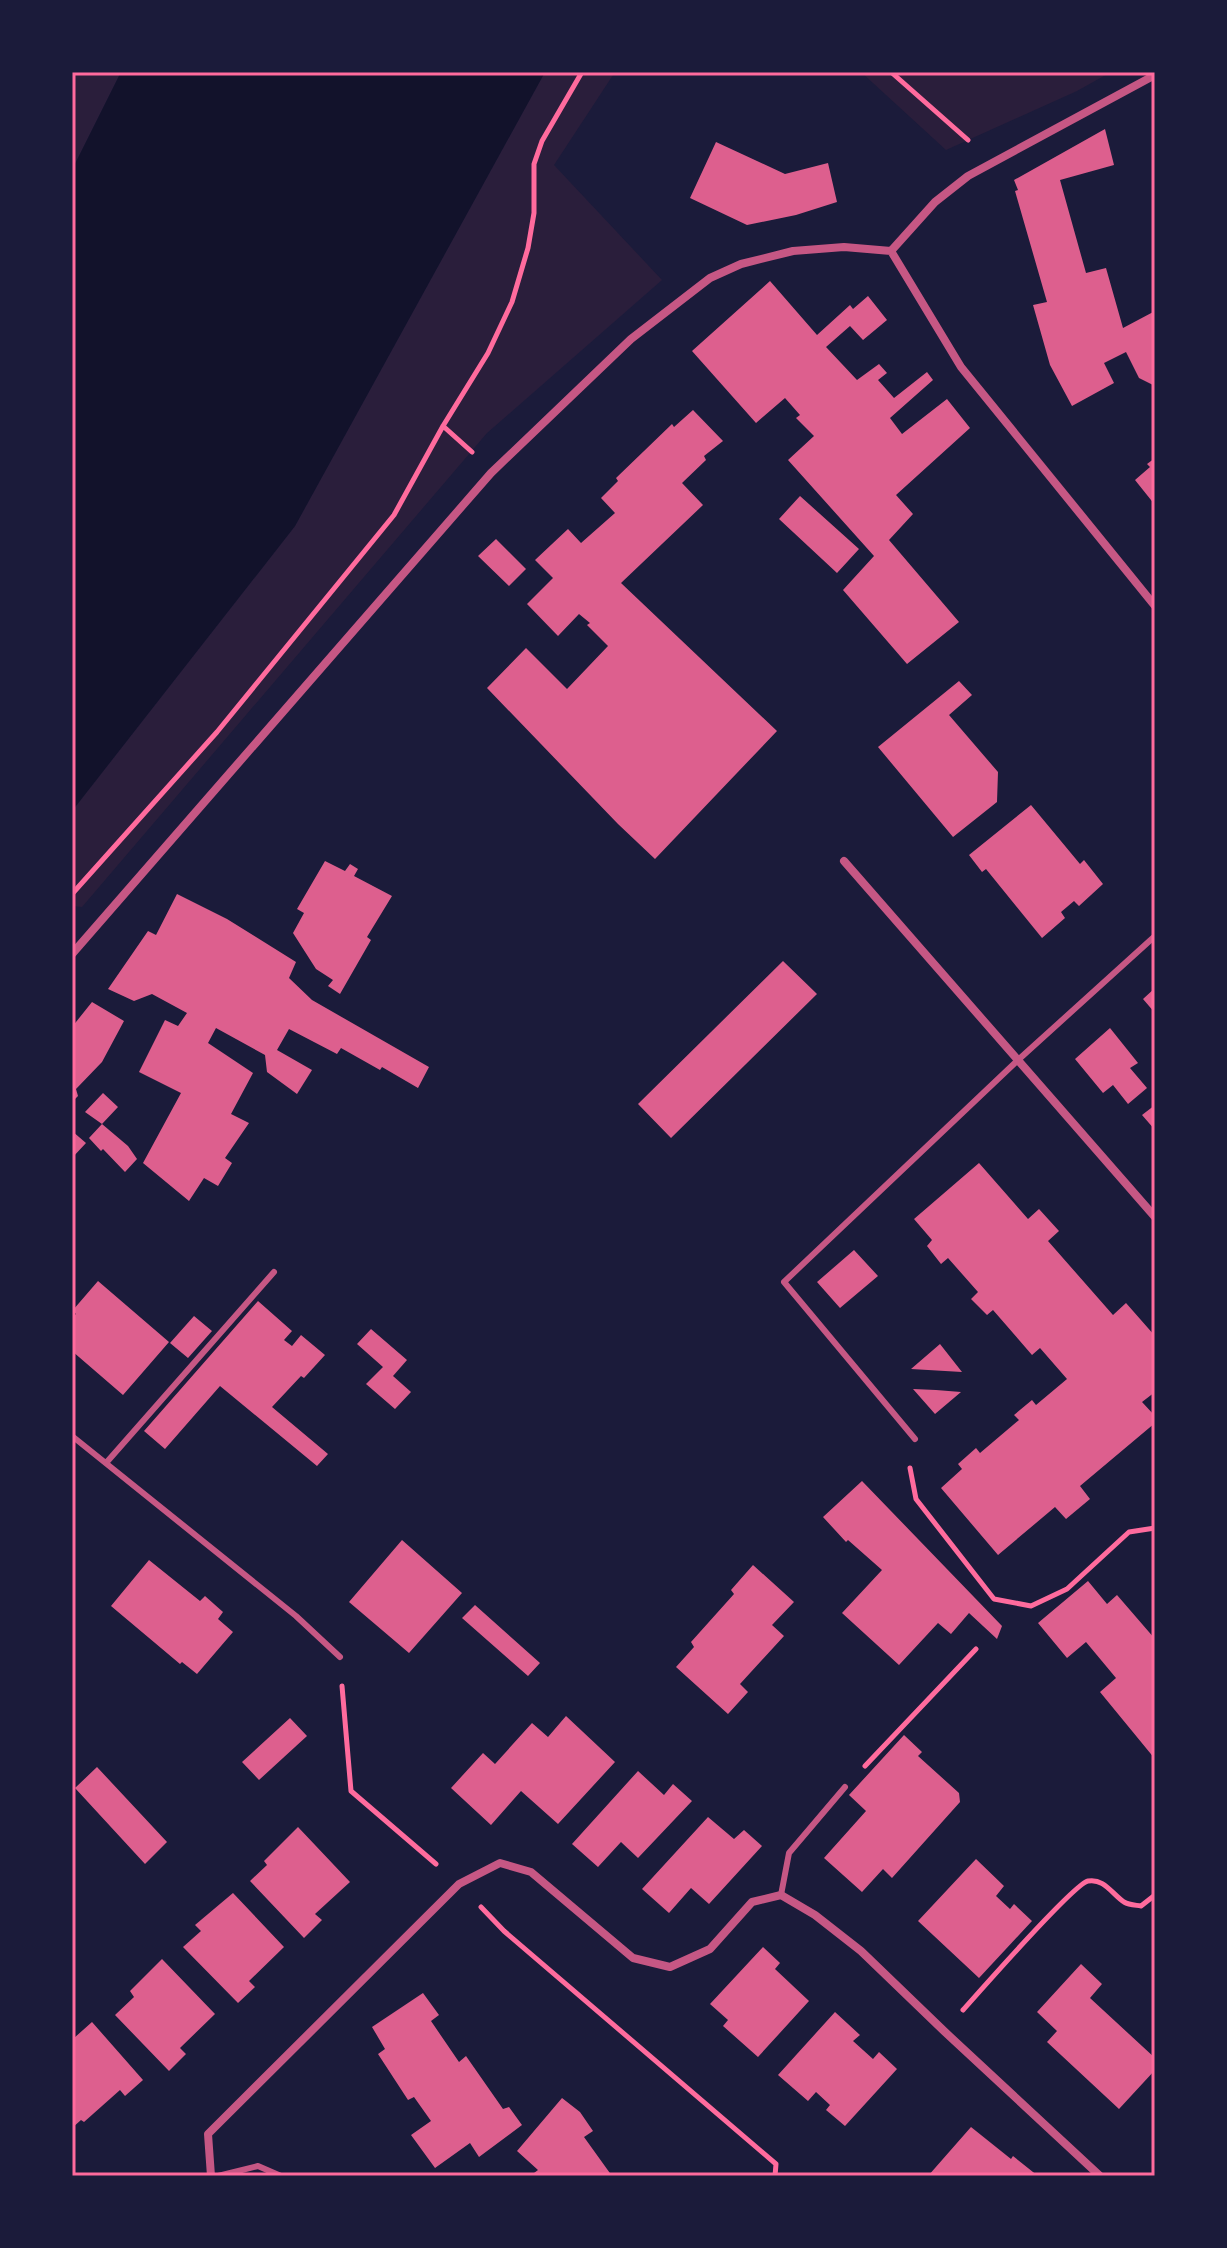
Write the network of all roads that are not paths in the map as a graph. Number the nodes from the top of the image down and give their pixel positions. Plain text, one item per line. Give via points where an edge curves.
1 (1155, 75) edge
2 (891, 251) junction
3 (1155, 606) edge
4 (844, 861) dead end
5 (1155, 936) edge
6 (72, 954) edge
7 (1017, 1061) junction
8 (1155, 1217) edge
9 (274, 1272) dead end
10 (72, 1436) edge
11 (915, 1439) road end
12 (106, 1463) junction
13 (340, 1657) road end
14 (845, 1787) road end
15 (781, 1895) junction
16 (211, 2176) edge
17 (218, 2176) edge
18 (281, 2176) edge
19 (1100, 2176) edge

1 - 2 street via 968,176 935,202
2 - 3 street via 961,367
2 - 6 street via 793,251 741,264 710,278 631,339 491,473
4 - 7 street
5 - 7 lane
7 - 8 street
7 - 11 lane via 784,1282
9 - 12 lane
10 - 12 lane
12 - 13 lane
14 - 15 lane via 789,1853
15 - 16 street via 752,1902 710,1949 670,1967 633,1958 531,1872 500,1863 459,1884 208,2134
15 - 19 street via 861,1951
17 - 18 lane via 258,2166

